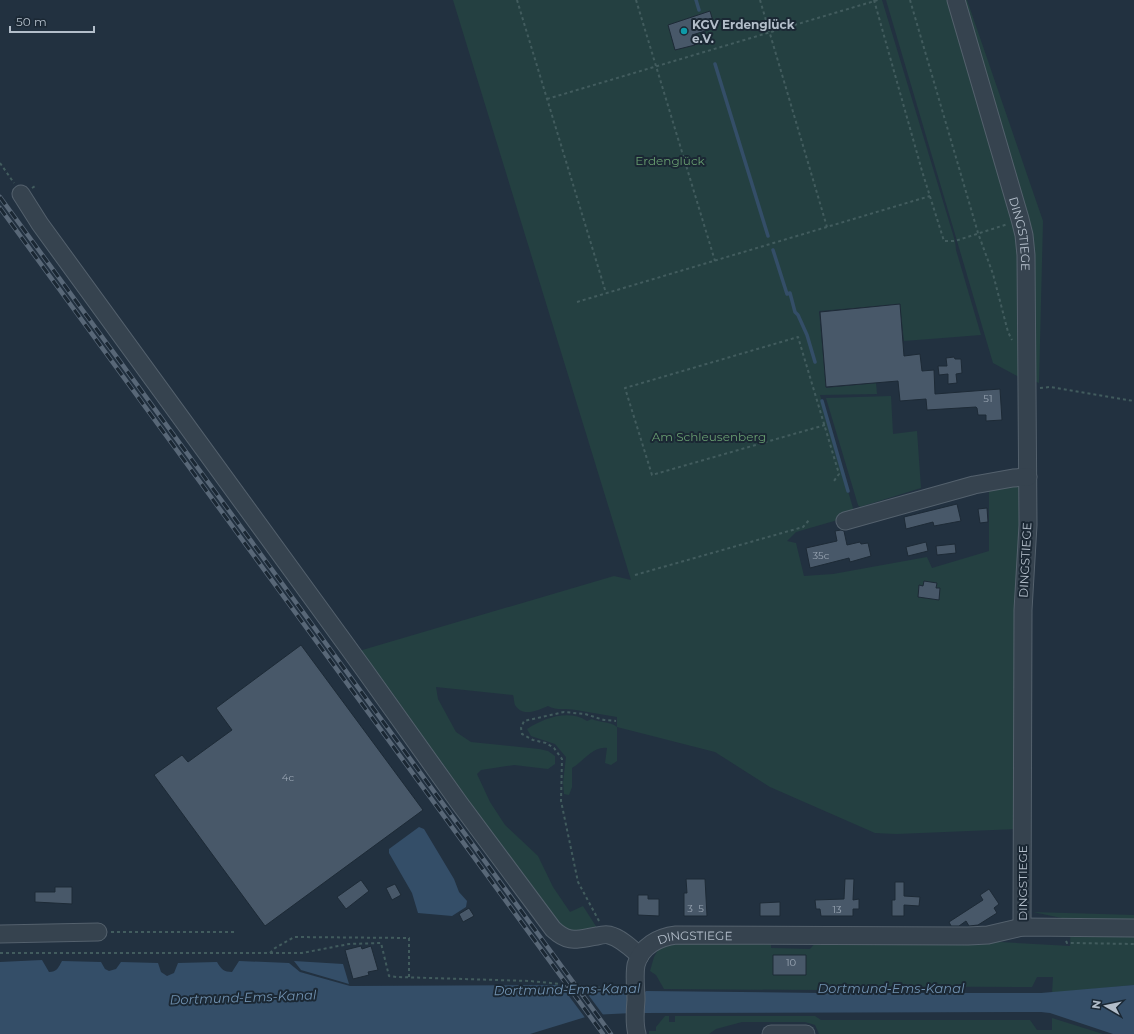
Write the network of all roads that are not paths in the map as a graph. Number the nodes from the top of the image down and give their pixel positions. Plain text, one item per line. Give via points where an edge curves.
1 (956, 0) edge
2 (21, 194) road end
3 (1028, 477) junction
4 (845, 521) dead end
5 (1022, 927) junction
6 (1134, 928) edge
7 (98, 932) road end
8 (0, 934) edge
9 (640, 956) junction
10 (637, 1034) edge
11 (771, 1034) edge
12 (806, 1034) edge

1 - 3 street, DINGSTIEGE via 1024,235
2 - 9 street via 40,224 553,929 566,939 607,934 620,940
3 - 4 street via 974,485
3 - 5 street, DINGSTIEGE via 1023,610
5 - 6 street
5 - 9 street, DINGSTIEGE via 988,935 968,936 676,935 657,939
7 - 8 street
9 - 10 street via 633,986
11 - 12 street

